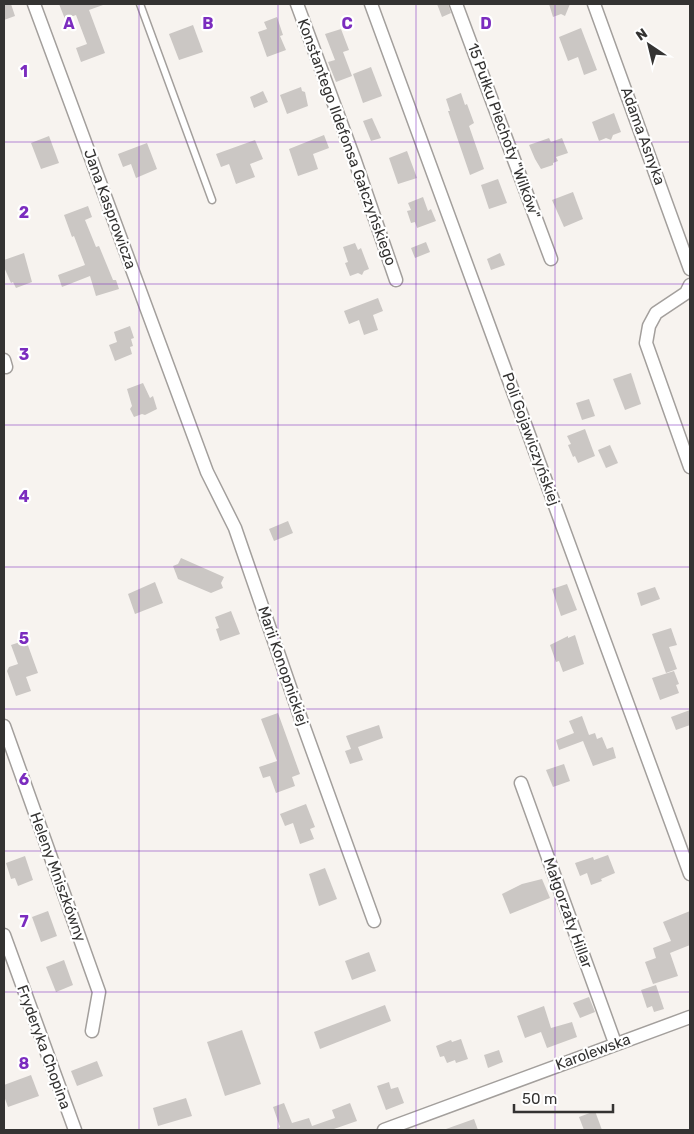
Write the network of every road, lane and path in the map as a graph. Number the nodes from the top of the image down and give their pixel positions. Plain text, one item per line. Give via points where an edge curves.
1 (34, 4) edge
2 (140, 4) edge
3 (298, 4) edge
4 (371, 4) edge
5 (456, 4) edge
6 (594, 4) edge
7 (212, 200) dead end
8 (551, 259) dead end
9 (690, 269) edge
10 (396, 280) dead end
11 (690, 285) edge
12 (186, 415) joint
13 (690, 467) edge
14 (4, 726) edge
15 (521, 783) dead end
16 (690, 874) edge
17 (374, 920) dead end
18 (4, 935) edge
19 (690, 1017) edge
20 (92, 1030) dead end
21 (616, 1043) junction
22 (75, 1130) edge
23 (384, 1130) edge

1 - 12 street, Jana Kasprowicza
2 - 7 lane
3 - 10 street, Konstantego Ildefonsa Gałczyńskiego
4 - 16 street, Poli Gojawiczyńskiej
5 - 8 street, 15 Pułku Piechoty "Wilków"
6 - 9 street, Adama Asnyka
11 - 13 street via 686,293 656,313 648,326 646,344
12 - 17 street, Marii Konopnickiej via 207,472 235,528
14 - 20 street, Heleny Mniszkówny via 100,992
15 - 21 street, Małgorzaty Hillar
18 - 22 street, Fryderyka Chopina
19 - 21 street, Karolewska
21 - 23 street, Karolewska

